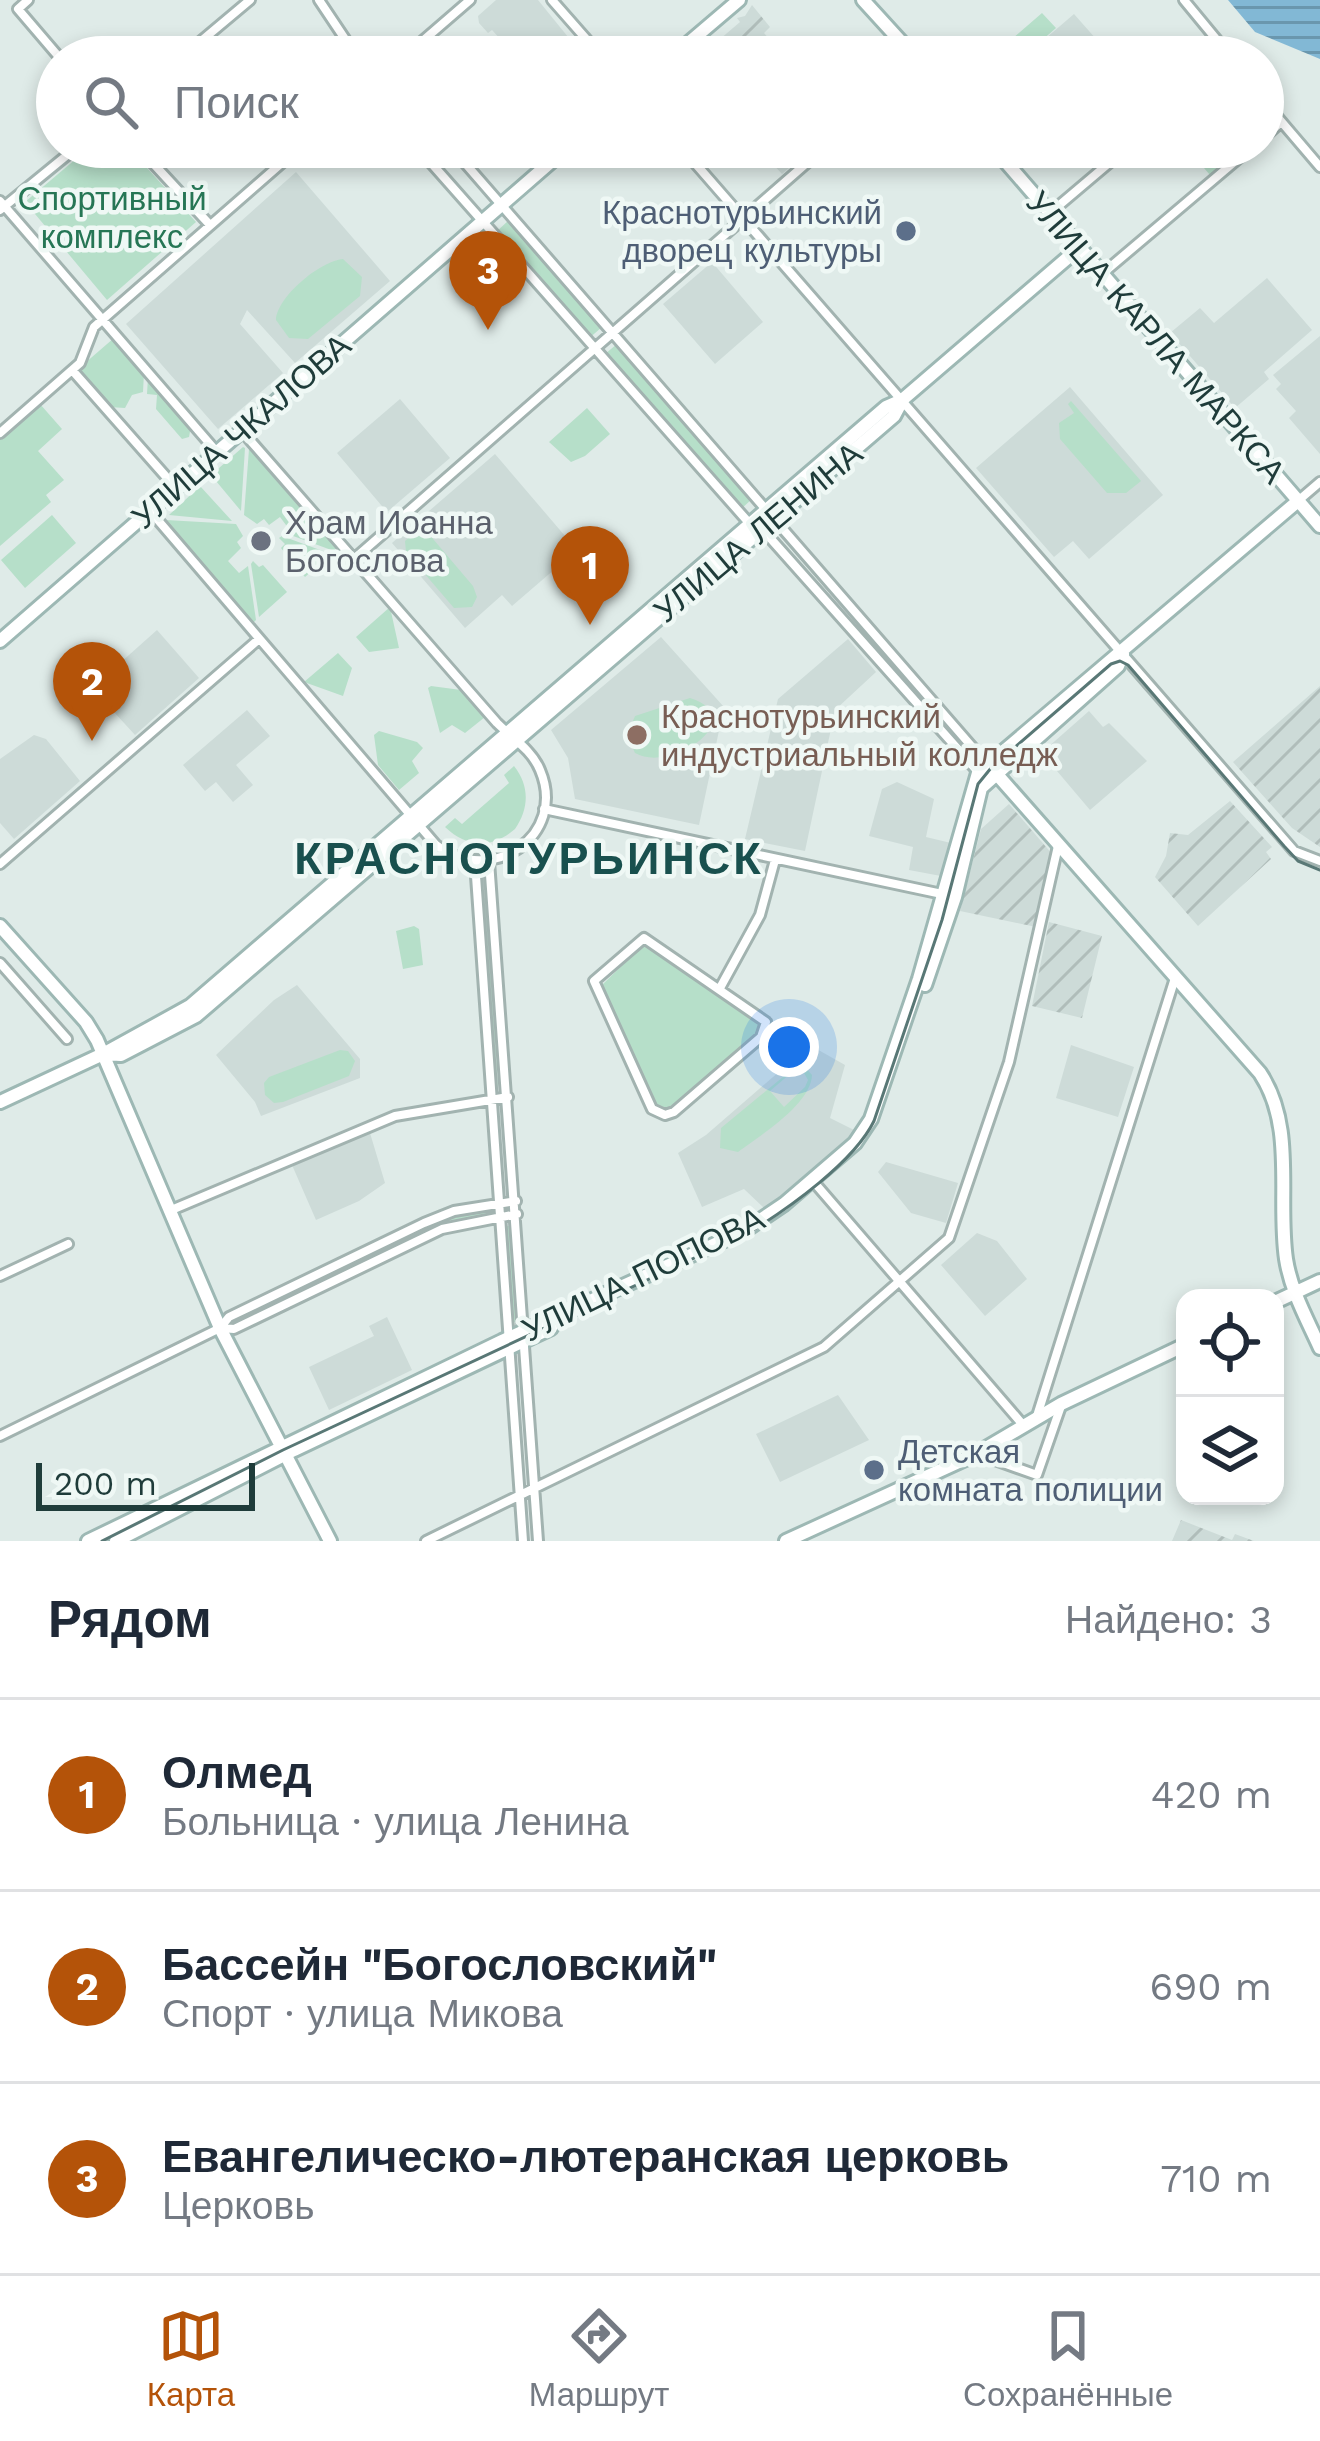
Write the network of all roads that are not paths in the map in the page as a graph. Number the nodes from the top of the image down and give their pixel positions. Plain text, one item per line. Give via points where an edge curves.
1 (28, 0) edge
2 (250, 0) edge
3 (319, 0) edge
4 (470, 0) edge
5 (552, 0) edge
6 (739, 0) edge
7 (863, 0) edge
8 (1184, 0) edge
9 (41, 36) edge
10 (207, 36) edge
11 (343, 36) edge
12 (428, 36) edge
13 (584, 36) edge
14 (697, 36) edge
15 (896, 36) edge
16 (1216, 36) edge
17 (1284, 125) edge
18 (1320, 167) edge
19 (50, 168) edge
20 (157, 168) edge
21 (276, 168) edge
22 (435, 168) edge
23 (469, 168) edge
24 (544, 168) edge
25 (700, 168) edge
26 (801, 168) edge
27 (1011, 168) edge
28 (1103, 168) edge
29 (1227, 168) edge
30 (502, 205) junction
31 (2, 206) edge
32 (1050, 213) junction
33 (744, 218) junction
34 (482, 222) junction
35 (210, 225) junction
36 (1079, 248) junction
37 (1102, 275) junction
38 (102, 319) junction
39 (613, 333) junction
40 (594, 350) junction
41 (72, 370) junction
42 (902, 400) junction
43 (0, 433) edge
44 (246, 435) junction
45 (217, 452) junction
46 (1320, 482) edge
47 (176, 487) junction
48 (1298, 501) junction
49 (150, 511) junction
50 (770, 514) junction
51 (1320, 526) edge
52 (755, 527) junction
53 (354, 559) junction
54 (259, 639) junction
55 (0, 641) edge
56 (1123, 654) junction
57 (511, 737) junction
58 (991, 774) junction
59 (544, 809) junction
60 (415, 820) junction
61 (1058, 844) junction
62 (775, 860) junction
63 (489, 861) junction
64 (1320, 861) edge
65 (475, 862) junction
66 (0, 864) edge
67 (950, 896) junction
68 (0, 926) edge
69 (0, 963) edge
70 (1175, 977) junction
71 (720, 988) junction
72 (67, 1040) dead end
73 (103, 1054) junction
74 (508, 1097) junction
75 (493, 1101) junction
76 (0, 1102) edge
77 (814, 1183) junction
78 (516, 1201) junction
79 (500, 1203) junction
80 (167, 1211) junction
81 (517, 1214) junction
82 (501, 1216) junction
83 (68, 1244) dead end
84 (0, 1276) edge
85 (1320, 1281) edge
86 (899, 1282) junction
87 (1295, 1293) junction
88 (1284, 1298) edge
89 (220, 1328) junction
90 (526, 1335) junction
91 (511, 1342) junction
92 (1320, 1348) edge
93 (1176, 1349) edge
94 (1061, 1404) junction
95 (1030, 1422) junction
96 (0, 1436) edge
97 (283, 1450) junction
98 (976, 1454) junction
99 (535, 1486) junction
100 (520, 1492) junction
101 (88, 1541) edge
102 (116, 1541) edge
103 (329, 1541) edge
104 (426, 1541) edge
105 (524, 1541) edge
106 (538, 1541) edge
107 (786, 1541) edge

1 - 9 street via 18,9
2 - 10 street
3 - 11 street
4 - 12 street
5 - 13 street
6 - 14 street
7 - 15 street
8 - 16 street
17 - 18 street
19 - 31 street
20 - 35 street
21 - 35 street
22 - 34 street
23 - 30 street
24 - 30 street
25 - 33 street
26 - 33 street
27 - 32 street, УЛИЦА КАРЛА МАРКСА
28 - 32 street
29 - 37 street
30 - 34 street, УЛИЦА ЧКАЛОВА
30 - 39 street
31 - 38 street
32 - 36 street, УЛИЦА КАРЛА МАРКСА
33 - 39 street
33 - 42 street
34 - 40 street
34 - 44 street, УЛИЦА ЧКАЛОВА
35 - 38 street
36 - 37 street, УЛИЦА КАРЛА МАРКСА
36 - 42 street, УЛИЦА ЛЕНИНА
37 - 48 street, УЛИЦА КАРЛА МАРКСА
38 - 41 street
38 - 45 street
39 - 40 street
39 - 50 street
40 - 52 street
40 - 53 street
41 - 43 street
41 - 47 street
42 - 50 street, УЛИЦА ЛЕНИНА via 894,416
42 - 56 street
44 - 45 street, УЛИЦА ЧКАЛОВА
44 - 53 street
45 - 47 street, УЛИЦА ЧКАЛОВА
46 - 48 street
47 - 49 street, УЛИЦА ЧКАЛОВА
48 - 51 street, УЛИЦА КАРЛА МАРКСА
48 - 56 street
49 - 54 street
49 - 55 street, УЛИЦА ЧКАЛОВА
50 - 52 street, УЛИЦА ЛЕНИНА
50 - 58 street
52 - 57 street, УЛИЦА ЛЕНИНА
52 - 58 street via 771,535
53 - 57 street
54 - 60 street
54 - 66 street
56 - 58 street
56 - 64 street via 1294,851
57 - 59 street via 539,767
57 - 60 street, УЛИЦА ЛЕНИНА
58 - 61 street
58 - 67 street, УЛИЦА ПОПОВА
59 - 62 street
59 - 63 street via 523,846
60 - 65 street via 443,851
60 - 73 street, УЛИЦА ЛЕНИНА via 196,1016 121,1055
61 - 70 street
61 - 86 street via 1018,1030 955,1228
62 - 67 street
62 - 71 street via 760,915
63 - 65 street
63 - 74 street
65 - 75 street
67 - 77 street, УЛИЦА ПОПОВА via 868,1126
68 - 73 street via 86,1022
69 - 72 street
70 - 87 street via 1274,1094
70 - 95 street
71 - 71 street via 644,938 594,981 660,1115 674,1112 765,1032 764,1018
73 - 76 street, УЛИЦА ЛЕНИНА
73 - 80 street
74 - 75 street
74 - 78 street
75 - 79 street
75 - 80 street via 365,1126
77 - 86 street
77 - 90 street, УЛИЦА ПОПОВА via 744,1231
78 - 79 street
78 - 81 street
79 - 82 street
79 - 89 street via 424,1223 229,1316
80 - 89 street
81 - 82 street
81 - 90 street
82 - 89 street via 442,1229 235,1329
82 - 91 street
83 - 84 street
85 - 87 street
86 - 95 street
86 - 99 street via 824,1347
87 - 88 street
87 - 92 street
89 - 96 street
89 - 97 street
90 - 91 street, УЛИЦА ПОПОВА
90 - 99 street
91 - 97 street, УЛИЦА ПОПОВА
91 - 100 street
93 - 94 street
94 - 95 street
94 - 98 street via 1037,1475
95 - 98 street
97 - 101 street, УЛИЦА ПОПОВА
97 - 102 street, УЛИЦА ПОПОВА
97 - 103 street
98 - 107 street
99 - 100 street
99 - 106 street
100 - 104 street
100 - 105 street

